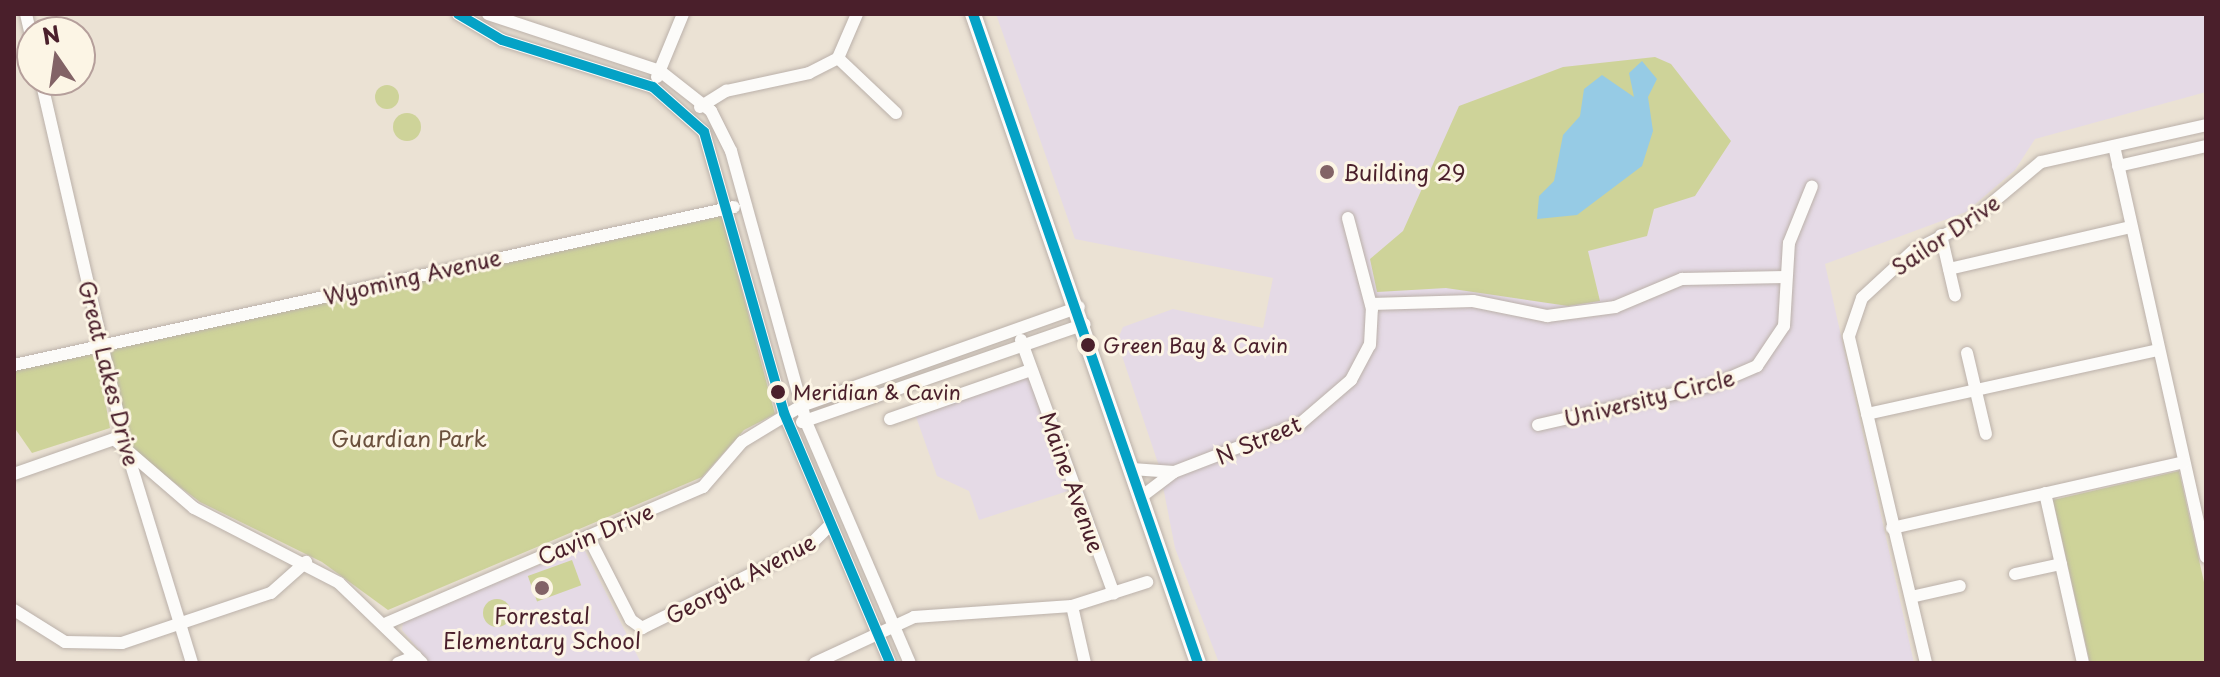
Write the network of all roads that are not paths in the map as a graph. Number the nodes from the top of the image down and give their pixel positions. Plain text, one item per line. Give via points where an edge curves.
1 (458, 14) edge
2 (488, 14) edge
3 (683, 14) edge
4 (857, 14) edge
5 (973, 14) edge
6 (838, 58) junction
7 (660, 71) junction
8 (653, 87) junction
9 (45, 96) edge
10 (705, 104) junction
11 (691, 113) junction
12 (896, 113) dead end
13 (2206, 125) edge
14 (2114, 146) junction
15 (2206, 146) edge
16 (2118, 166) junction
17 (1812, 186) dead end
18 (744, 205) junction
19 (726, 209) junction
20 (1348, 218) dead end
21 (2131, 227) junction
22 (1941, 235) junction
23 (1949, 269) junction
24 (1785, 277) junction
25 (1955, 295) dead end
26 (1371, 304) junction
27 (1079, 307) junction
28 (1085, 324) junction
29 (1017, 329) junction
30 (100, 347) junction
31 (1023, 347) junction
32 (2158, 350) junction
33 (1967, 353) dead end
34 (14, 365) edge
35 (1031, 370) junction
36 (1976, 390) junction
37 (801, 406) junction
38 (1867, 414) junction
39 (890, 419) dead end
40 (787, 420) junction
41 (806, 422) junction
42 (1538, 425) dead end
43 (1986, 434) dead end
44 (125, 445) junction
45 (2184, 462) junction
46 (1132, 469) junction
47 (1174, 472) junction
48 (14, 474) edge
49 (2045, 493) junction
50 (1141, 497) junction
51 (840, 509) junction
52 (1892, 528) junction
53 (828, 530) junction
54 (588, 536) junction
55 (2206, 557) edge
56 (306, 562) junction
57 (2061, 564) junction
58 (2015, 574) dead end
59 (1147, 582) dead end
60 (1960, 586) dead end
61 (1114, 594) junction
62 (1911, 597) junction
63 (1072, 606) junction
64 (14, 610) edge
65 (387, 623) junction
66 (178, 625) junction
67 (892, 625) junction
68 (876, 633) junction
69 (419, 659) edge
70 (192, 663) edge
71 (398, 663) edge
72 (815, 663) edge
73 (890, 663) edge
74 (910, 663) edge
75 (1085, 663) edge
76 (1198, 663) edge
77 (1926, 663) edge
78 (2083, 663) edge

1 - 8 street via 502,40
2 - 7 street
3 - 7 street
4 - 6 street
5 - 27 main road
6 - 10 street
6 - 12 street
7 - 8 street
7 - 10 street
8 - 11 street
9 - 30 street, Great Lakes Drive
10 - 11 street
10 - 18 street via 727,140
11 - 19 street via 711,144
13 - 14 street, Sailor Drive
14 - 16 street
14 - 22 street, Sailor Drive via 2041,162 1994,204
15 - 16 street
16 - 21 street
17 - 24 street, University Circle via 1789,243
18 - 19 street, Wyoming Avenue
18 - 37 street
19 - 30 street, Wyoming Avenue
19 - 40 street
20 - 26 street, N Street
21 - 23 street
21 - 32 street
22 - 23 street
22 - 38 street, Sailor Drive via 1862,298 1849,336
23 - 25 street
24 - 26 street via 1682,279 1615,307 1547,316 1473,301
24 - 42 street, University Circle via 1784,326 1770,353 1749,371
26 - 47 street, N Street via 1363,363 1326,405 1301,423
27 - 28 main road
27 - 29 street, Cavin Drive
28 - 31 street
28 - 46 main road
29 - 31 street, Maine Avenue
29 - 37 street, Cavin Drive
30 - 34 street, Wyoming Avenue
30 - 44 street, Great Lakes Drive
31 - 35 street, Maine Avenue
31 - 41 street
32 - 36 street
32 - 45 street
33 - 36 street
35 - 39 street
35 - 61 street, Maine Avenue
36 - 38 street
36 - 43 street
37 - 40 street, Cavin Drive
37 - 41 street
38 - 52 street, Sailor Drive
40 - 41 street
40 - 53 street
40 - 54 street, Cavin Drive via 742,442 703,487
41 - 51 street
44 - 48 street via 114,439
44 - 56 street via 194,508
44 - 66 street, Great Lakes Drive
45 - 49 street
45 - 55 street
46 - 47 street, N Street
46 - 50 main road
47 - 50 street, N Street
49 - 52 street
49 - 57 street
50 - 76 main road
51 - 53 street, Georgia Avenue
51 - 67 street
52 - 62 street, Sailor Drive
53 - 54 street, Georgia Avenue via 642,628 631,620
53 - 68 street
54 - 65 street, Cavin Drive
56 - 65 street
56 - 66 street via 271,593
57 - 58 street
57 - 78 street
59 - 61 street
60 - 62 street
61 - 63 street
62 - 77 street, Sailor Drive
63 - 67 street via 941,613
63 - 75 street
64 - 66 street via 37,630 91,647
65 - 69 street
66 - 70 street, Great Lakes Drive
67 - 68 street
67 - 74 street
68 - 72 street
68 - 73 street
69 - 71 street

